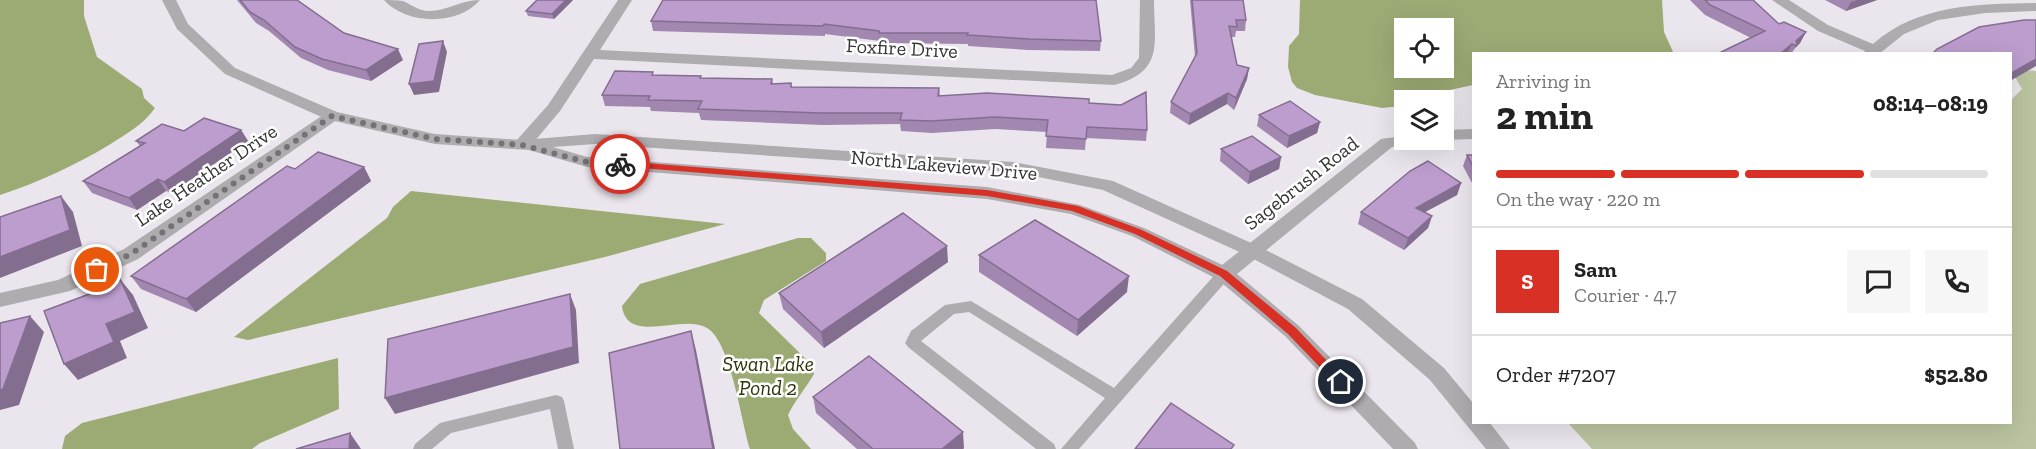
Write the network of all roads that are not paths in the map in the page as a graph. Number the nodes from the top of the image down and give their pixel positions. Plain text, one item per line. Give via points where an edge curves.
1 (169, 0) edge
2 (391, 0) edge
3 (473, 0) edge
4 (625, 0) edge
5 (1147, 0) edge
6 (1779, 0) edge
7 (2036, 7) edge
8 (1873, 52) edge
9 (590, 54) junction
10 (332, 116) junction
11 (1472, 134) edge
12 (1454, 135) edge
13 (1394, 142) edge
14 (522, 145) junction
15 (872, 158) junction
16 (864, 182) junction
17 (1251, 250) junction
18 (1224, 274) junction
19 (0, 300) edge
20 (1115, 396) junction
21 (1472, 417) edge
22 (1479, 424) edge
23 (421, 449) edge
24 (566, 449) edge
25 (1048, 449) edge
26 (1069, 449) edge
27 (1407, 449) edge
28 (1499, 449) edge

1 - 10 street, North Lakeview Drive via 182,26 230,71
2 - 3 street via 414,13 444,13
4 - 9 street
5 - 9 street, Foxfire Drive via 1146,58 1136,71 1114,80
6 - 8 street via 1823,28
7 - 8 street via 1937,15 1901,29
9 - 14 street via 554,108
10 - 14 street, North Lakeview Drive via 435,139
10 - 19 street, Lake Heather Drive via 131,254 63,286
11 - 12 street
13 - 17 street, Sagebrush Road via 1387,143
14 - 15 street, North Lakeview Drive via 595,139
14 - 16 street, North Lakeview Drive via 587,162
15 - 16 street
15 - 17 street, North Lakeview Drive via 1013,167 1107,185
16 - 18 street, North Lakeview Drive via 987,193 1074,209 1138,232
17 - 18 street, Sagebrush Road
17 - 21 street, North Lakeview Drive via 1355,304 1437,374
18 - 20 lane
18 - 27 street, North Lakeview Drive via 1292,331
20 - 25 lane via 971,306 950,309 916,335 914,344
20 - 26 lane
22 - 28 street
23 - 24 lane via 446,428 556,401

